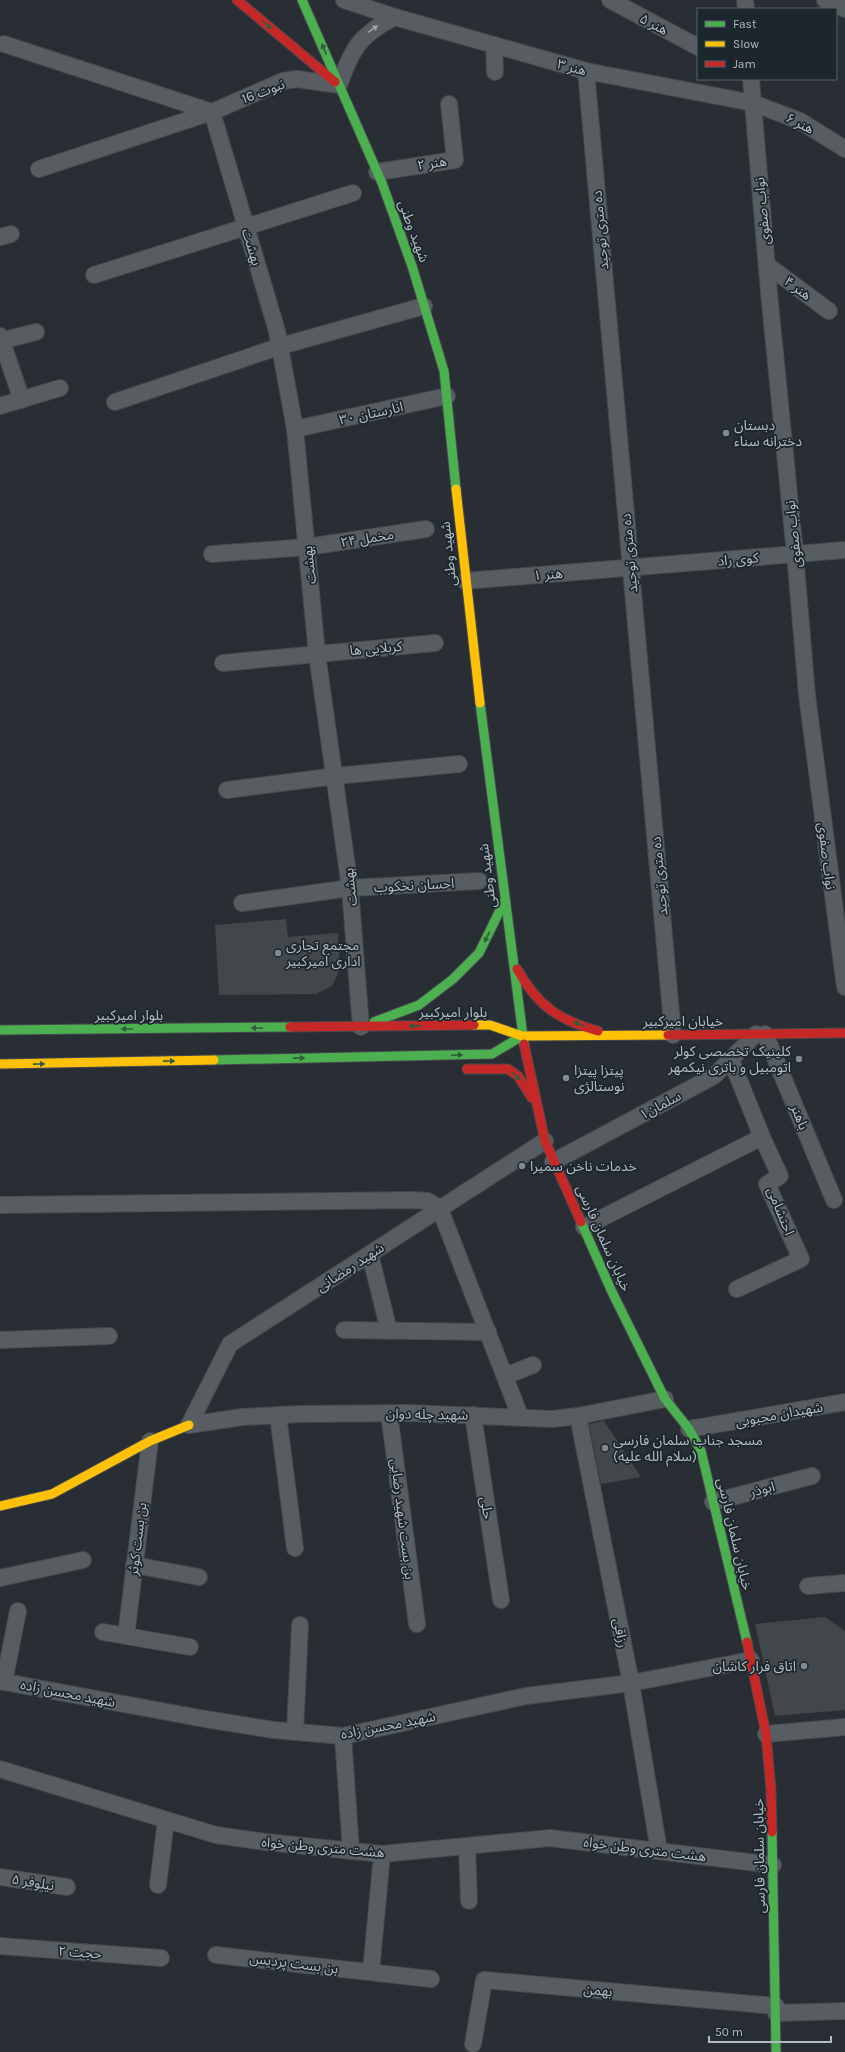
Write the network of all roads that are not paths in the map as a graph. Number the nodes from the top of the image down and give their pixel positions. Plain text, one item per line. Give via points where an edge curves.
1 (237, 0) edge
2 (302, 0) edge
3 (344, 0) edge
4 (610, 0) edge
5 (825, 0) edge
6 (845, 9) edge
7 (395, 17) junction
8 (4, 44) dead end
9 (494, 45) junction
10 (697, 46) edge
11 (586, 71) junction
12 (495, 72) dead end
13 (751, 80) edge
14 (339, 85) junction
15 (753, 103) junction
16 (449, 104) dead end
17 (212, 112) junction
18 (845, 149) edge
19 (38, 168) dead end
20 (377, 172) junction
21 (353, 192) dead end
22 (246, 227) junction
23 (767, 265) junction
24 (94, 275) dead end
25 (424, 306) junction
26 (829, 311) dead end
27 (36, 332) dead end
28 (1, 339) edge
29 (281, 346) junction
30 (60, 388) dead end
31 (447, 396) junction
32 (22, 400) junction
33 (115, 402) dead end
34 (0, 406) edge
35 (295, 429) junction
36 (426, 529) dead end
37 (307, 547) junction
38 (845, 550) edge
39 (212, 554) dead end
40 (795, 554) junction
41 (630, 568) junction
42 (465, 581) junction
43 (435, 643) dead end
44 (317, 654) junction
45 (223, 662) dead end
46 (458, 764) dead end
47 (336, 776) junction
48 (227, 790) dead end
49 (478, 881) dead end
50 (350, 888) junction
51 (504, 902) junction
52 (242, 903) dead end
53 (512, 959) junction
54 (845, 984) edge
55 (361, 1027) junction
56 (3, 1032) edge
57 (845, 1033) edge
58 (761, 1034) junction
59 (616, 1035) junction
60 (673, 1035) junction
61 (522, 1036) junction
62 (427, 1056) junction
63 (730, 1060) junction
64 (3, 1062) edge
65 (444, 1066) dead end
66 (457, 1069) dead end
67 (538, 1108) junction
68 (762, 1137) junction
69 (545, 1140) junction
70 (553, 1162) junction
71 (834, 1200) dead end
72 (0, 1205) edge
73 (440, 1209) junction
74 (584, 1227) junction
75 (370, 1254) junction
76 (737, 1289) dead end
77 (344, 1330) dead end
78 (389, 1331) junction
79 (488, 1332) junction
80 (109, 1336) dead end
81 (0, 1340) edge
82 (533, 1365) dead end
83 (505, 1376) junction
84 (665, 1399) junction
85 (845, 1402) edge
86 (389, 1413) junction
87 (278, 1415) junction
88 (473, 1415) junction
89 (520, 1416) junction
90 (578, 1416) junction
91 (189, 1425) junction
92 (689, 1429) junction
93 (150, 1441) junction
94 (812, 1476) dead end
95 (713, 1502) junction
96 (0, 1506) edge
97 (295, 1548) dead end
98 (83, 1560) dead end
99 (134, 1565) junction
100 (199, 1577) dead end
101 (0, 1578) edge
102 (845, 1583) edge
103 (808, 1586) dead end
104 (501, 1600) dead end
105 (18, 1611) dead end
106 (300, 1624) dead end
107 (417, 1624) dead end
108 (104, 1632) dead end
109 (126, 1636) junction
110 (190, 1647) dead end
111 (751, 1660) junction
112 (2, 1681) edge
113 (631, 1683) junction
114 (845, 1727) edge
115 (295, 1732) junction
116 (766, 1734) junction
117 (343, 1736) junction
118 (0, 1769) edge
119 (166, 1820) junction
120 (467, 1846) junction
121 (351, 1851) junction
122 (659, 1852) junction
123 (382, 1854) junction
124 (773, 1865) junction
125 (0, 1877) edge
126 (158, 1885) dead end
127 (67, 1887) dead end
128 (469, 1901) dead end
129 (0, 1946) edge
130 (216, 1955) dead end
131 (161, 1958) dead end
132 (371, 1972) junction
133 (431, 1979) dead end
134 (776, 2010) junction
135 (845, 2011) edge
136 (473, 2044) dead end
137 (776, 2052) edge

1 -> 14 main road
14 -> 2 main road, شهید وطنی
3 - 7 street, هنر ۳
4 - 10 street, هنر ۵
5 - 6 street
7 - 9 street, هنر ۳
14 -> 7 street via 349,58 369,31
8 - 17 street
9 - 11 street, هنر ۳
9 - 12 street
11 - 15 street, هنر ۳
11 - 41 street, ده متری توحید
13 - 15 street, نواب صفوی
14 - 17 street, نبوت 16 via 297,79 283,81
14 - 20 main road, شهید وطنی
15 - 18 street, هنر ۶ via 800,121
15 - 23 street, نواب صفوی
16 - 20 street, هنر ۲ via 455,160
17 - 19 street, نبوت 16
17 - 22 street, بهشت
20 - 25 main road, شهید وطنی
21 - 22 street
22 - 24 street
22 - 29 street, بهشت
23 - 26 street, هنر ۴
23 - 40 street, نواب صفوی
25 - 29 street
25 - 31 main road, شهید وطنی via 444,371
27 - 28 street
28 - 32 street
29 - 33 street
29 - 35 street, بهشت
30 - 32 street
31 - 35 street, انارستان ۳۰
31 - 42 main road, شهید وطنی
32 - 34 street
35 - 37 street, بهشت
36 - 37 street, مخمل ۲۴
37 - 39 street, مخمل ۲۴
37 - 44 street, بهشت
38 - 40 street, کوی راد
40 - 41 street, کوی راد
40 - 54 street, نواب صفوی via 807,696
41 - 42 street, هنر ۱
41 - 60 street, ده متری توحید
42 - 51 main road, شهید وطنی
43 - 44 street, کربلایی ها
44 - 45 street, کربلایی ها
44 - 47 street, بهشت
46 - 47 street
47 - 48 street
47 - 50 street, بهشت
49 - 50 street, احسان نخکوب
50 - 52 street, احسان نخکوب
50 - 55 street, بهشت
51 - 53 main road, شهید وطنی
51 -> 55 main road via 480,953 453,979 419,1005
59 -> 53 main road via 588,1028 552,1011 530,992
53 - 61 main road, شهید وطنی
55 -> 56 main road, بلوار امیرکبیر
61 -> 55 main road, بلوار امیرکبیر via 490,1025
57 - 58 main road, خیابان امیرکبیر
58 - 60 main road, خیابان امیرکبیر
58 - 63 street, سلمان۱
58 - 71 street, باهنر
59 - 60 main road, خیابان امیرکبیر
59 - 61 main road, خیابان امیرکبیر
62 -> 61 main road via 492,1054
61 - 67 main road, خیابان سلمان فارسی
64 -> 62 main road
62 - 65 main road
63 - 68 street, احتشامی
63 - 70 street, سلمان۱ via 714,1076
66 -> 67 main road via 508,1068 518,1076
67 - 69 main road, خیابان سلمان فارسی
68 - 74 street
68 - 76 street, احتشامی via 780,1176 767,1184 801,1260
69 - 70 main road, خیابان سلمان فارسی
69 - 73 street, شهید رمضانی
70 - 74 main road, خیابان سلمان فارسی
72 - 73 street via 421,1200 428,1201
73 - 75 street, شهید رمضانی
73 - 79 street
74 - 84 main road, خیابان سلمان فارسی via 612,1292
75 - 78 street
75 - 91 street, شهید رمضانی via 230,1344
77 - 78 street
78 - 79 street
79 - 83 street
80 - 81 street
82 - 83 street
83 - 89 street
84 - 90 street, شهید چله دوان
84 - 92 main road, خیابان سلمان فارسی
85 - 92 street, شهیدان محبوبی
86 - 87 street, شهید چله دوان
86 - 88 street, شهید چله دوان
86 - 107 street, بن بست شهید رضایی
87 - 91 street, شهید چله دوان via 242,1417
87 - 97 street
88 - 89 street, شهید چله دوان
88 - 104 street, حلی
89 - 90 street, شهید چله دوان
90 - 113 street, رزاقی
91 - 93 main road
92 - 95 main road, خیابان سلمان فارسی via 701,1451
93 - 96 main road via 52,1494
93 - 99 street, بن بست کوثر
94 - 95 street, ابوذر
95 - 111 main road, خیابان سلمان فارسی
98 - 101 street
99 - 100 street
99 - 109 street, بن بست کوثر
102 - 103 street
105 - 112 street
106 - 115 street
108 - 109 street
109 - 110 street
111 - 113 street, شهید محسن زاده
111 - 116 main road, خیابان سلمان فارسی
112 - 115 street, شهید محسن زاده via 205,1719
113 - 117 street, شهید محسن زاده via 526,1696
113 - 122 street, رزاقی
114 - 116 street
115 - 117 street, شهید محسن زاده
116 - 124 main road, خیابان سلمان فارسی via 771,1790
117 - 121 street
118 - 119 street, هشت متری وطن خواه
119 - 121 street, هشت متری وطن خواه via 216,1835
119 - 126 street
120 - 122 street, هشت متری وطن خواه via 550,1838
120 - 123 street, هشت متری وطن خواه
120 - 128 street
121 - 123 street, هشت متری وطن خواه
122 - 124 street, هشت متری وطن خواه
123 - 132 street
124 - 134 main road, خیابان سلمان فارسی
125 - 127 street, نیلوفر ۵
129 - 131 street, حجت ۲
130 - 132 street, بن بست پردیس
132 - 133 street, بن بست پردیس
134 - 135 street
134 - 136 street, بهمن via 484,1980
134 - 137 main road, خیابان سلمان فارسی

